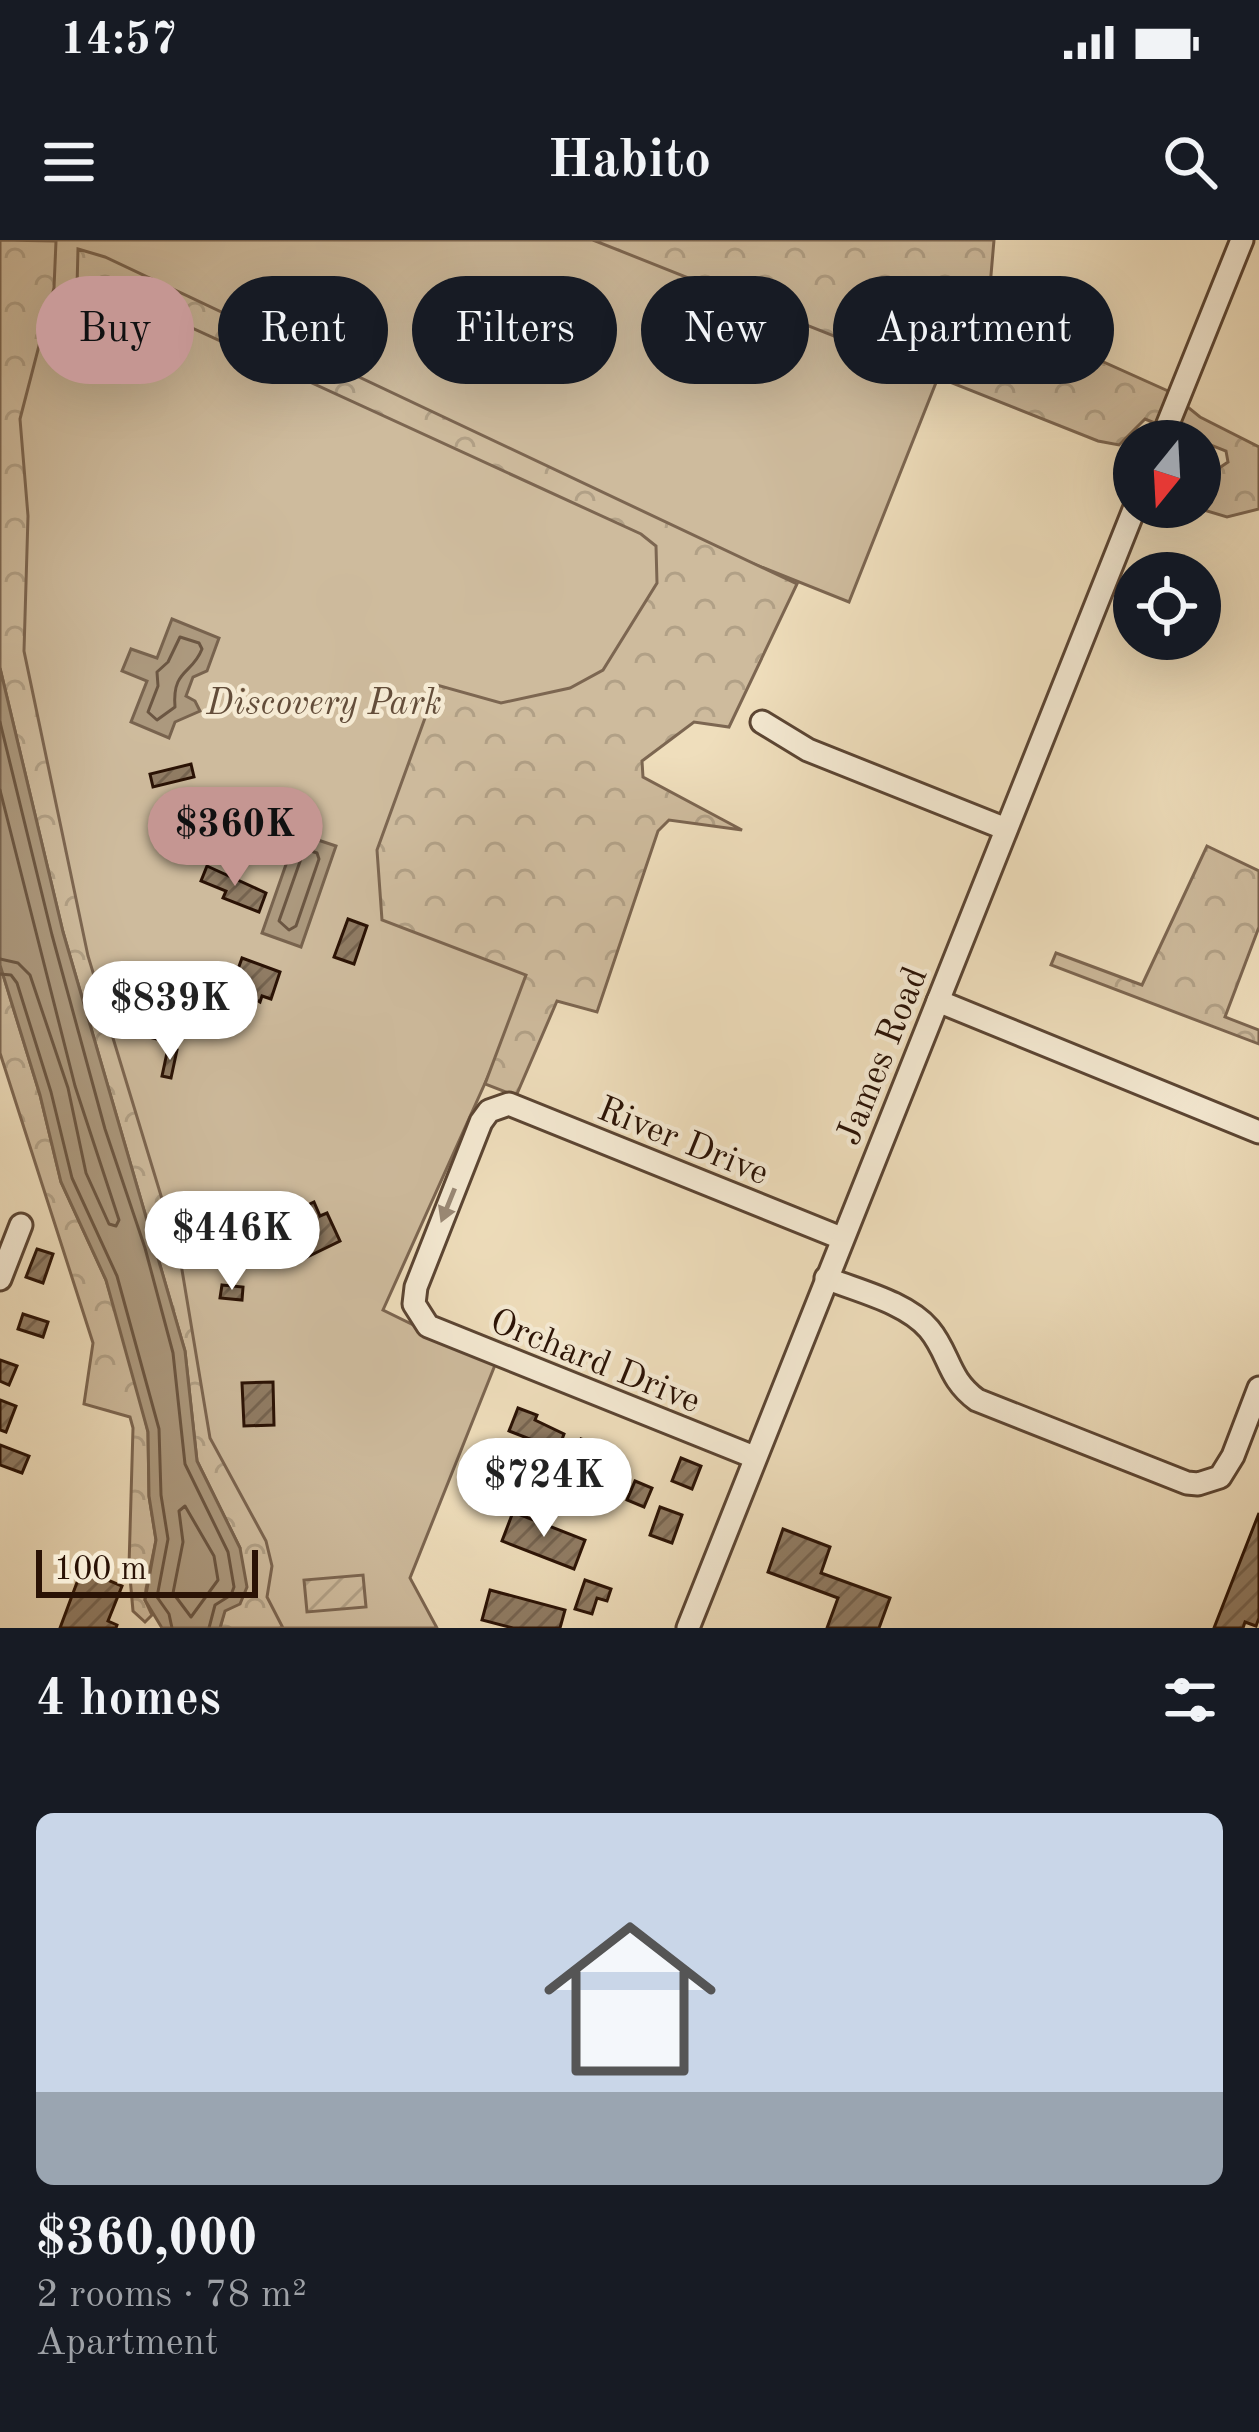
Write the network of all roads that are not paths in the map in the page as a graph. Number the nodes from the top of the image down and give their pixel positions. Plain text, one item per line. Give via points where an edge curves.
1 (1242, 240) edge
2 (1169, 420) edge
3 (1128, 528) edge
4 (762, 722) dead end
5 (1006, 829) junction
6 (938, 1001) junction
7 (1259, 1132) edge
8 (21, 1225) dead end
9 (842, 1238) junction
10 (826, 1278) junction
11 (0, 1279) edge
12 (419, 1315) joint
13 (1259, 1388) edge
14 (754, 1457) junction
15 (688, 1628) edge

1 - 2 street
3 - 5 street, James Road
4 - 5 street via 808,750
5 - 6 street, James Road
6 - 7 street
6 - 9 street, James Road
8 - 11 street
9 - 10 street, James Road
9 -> 12 street, River Drive via 500,1106 481,1122 434,1239 416,1287
10 - 13 street via 916,1318 955,1382 977,1400 1186,1483 1220,1477
10 - 14 street, James Road
12 - 14 street, Orchard Drive via 452,1337
14 - 15 street, James Road

